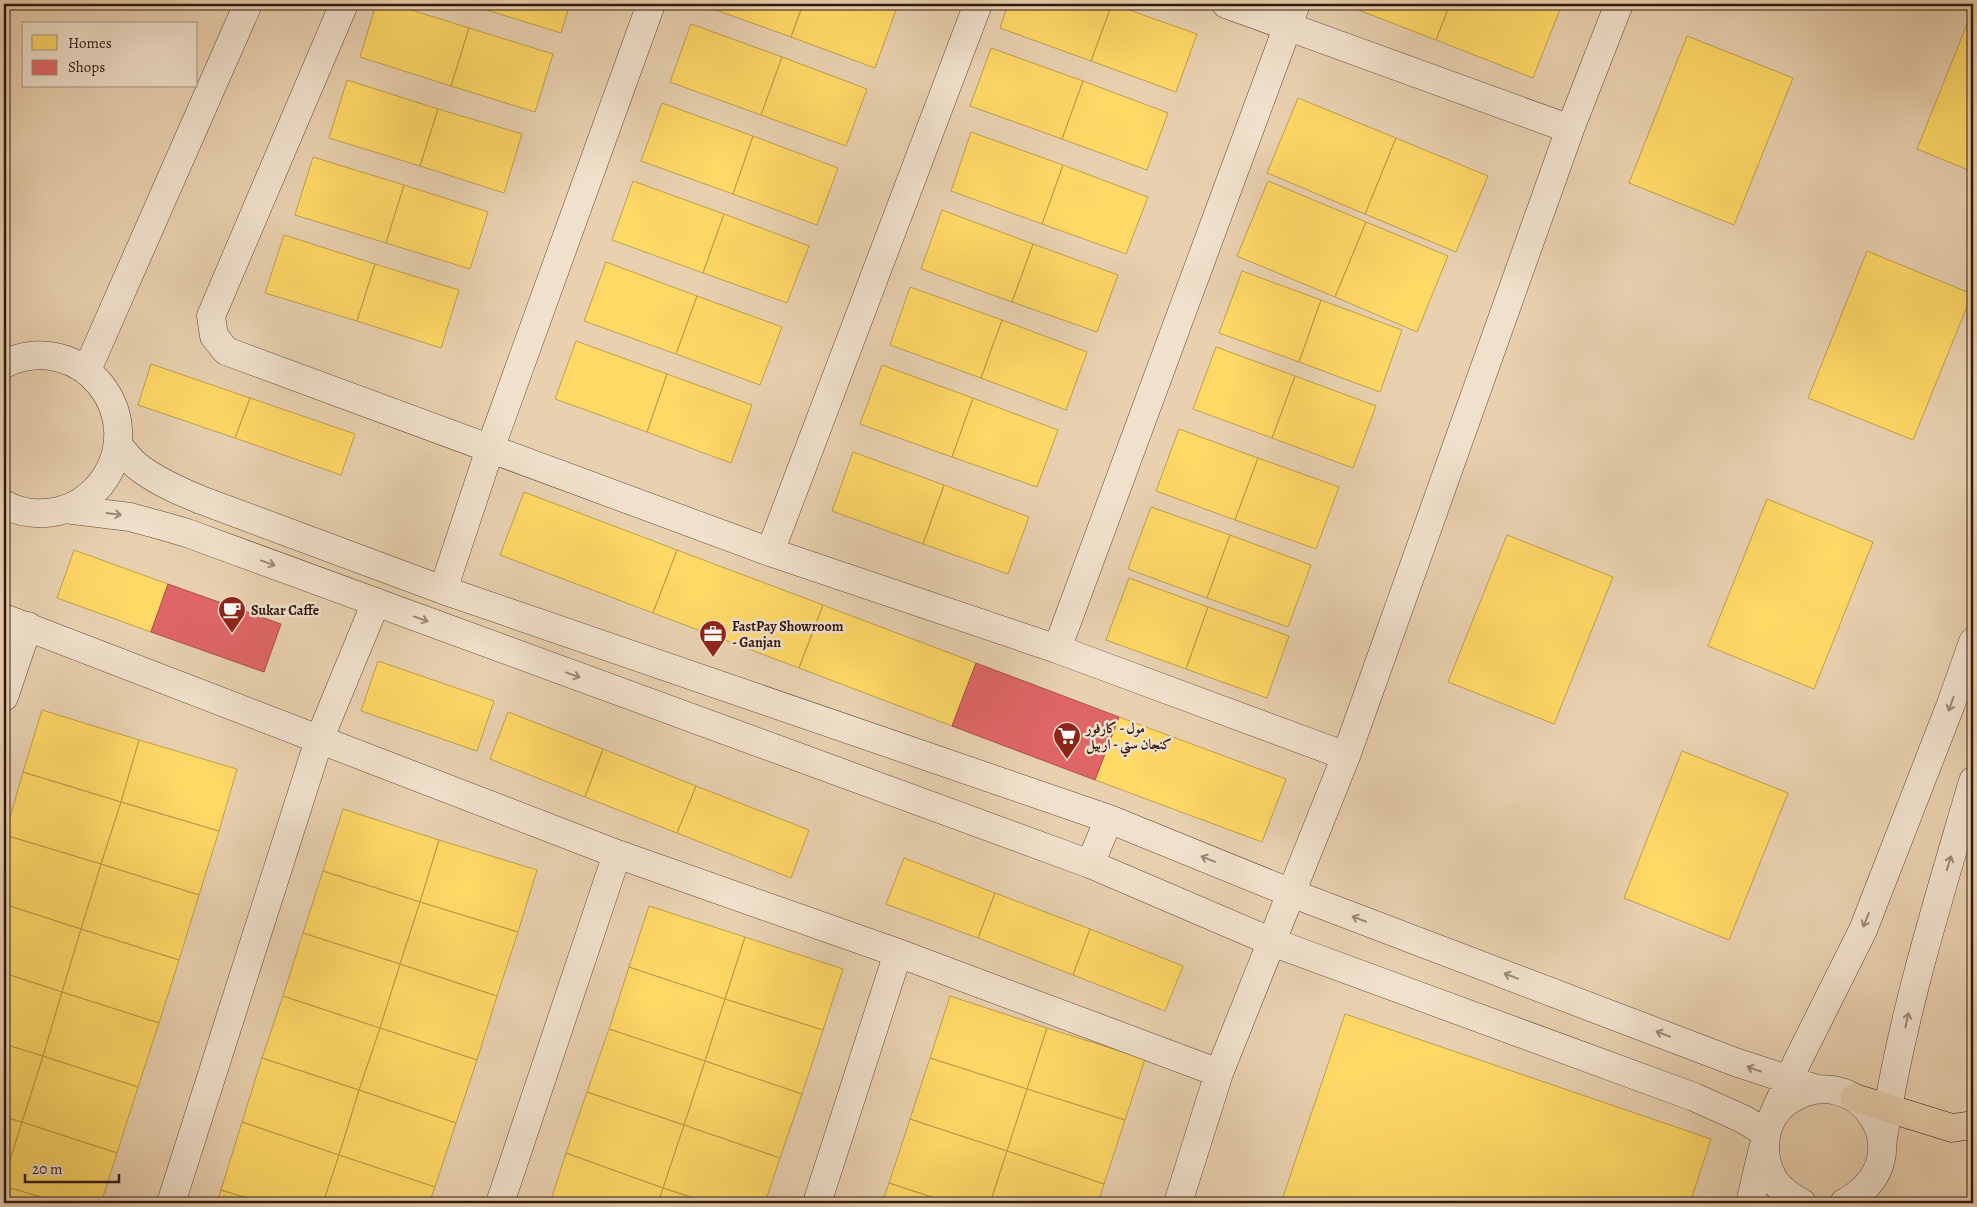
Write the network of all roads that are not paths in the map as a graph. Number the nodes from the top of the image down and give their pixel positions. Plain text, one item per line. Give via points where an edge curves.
1 (248, 4) edge
2 (344, 4) edge
3 (651, 4) edge
4 (978, 4) edge
5 (1226, 4) edge
6 (1619, 4) edge
7 (1292, 15) edge
8 (1570, 129) junction
9 (4, 364) edge
10 (87, 370) junction
11 (118, 445) junction
12 (490, 449) junction
13 (4, 504) edge
14 (65, 509) junction
15 (770, 552) junction
16 (443, 590) junction
17 (376, 602) junction
18 (16, 622) edge
19 (1973, 642) edge
20 (1057, 649) junction
21 (4, 697) edge
22 (319, 740) junction
23 (1346, 756) junction
24 (1973, 781) edge
25 (1109, 819) junction
26 (618, 854) junction
27 (1090, 864) junction
28 (1291, 893) junction
29 (1272, 942) junction
30 (898, 954) junction
31 (1897, 1068) junction
32 (1219, 1073) junction
33 (1788, 1080) junction
34 (1817, 1089) junction
35 (1855, 1098) junction
36 (1887, 1109) junction
37 (1914, 1117) junction
38 (1973, 1125) edge
39 (1767, 1131) junction
40 (1882, 1145) junction
41 (1867, 1192) edge
42 (171, 1203) edge
43 (500, 1203) edge
44 (817, 1203) edge
45 (1178, 1203) edge
46 (1750, 1203) edge
47 (1802, 1203) edge
48 (1844, 1203) edge

1 - 10 street
2 - 12 street via 211,316 214,336 226,351
3 - 12 street
4 - 15 street
5 - 7 street
6 - 8 street
7 - 8 street
7 - 20 street
8 - 23 street
9 - 10 street via 34,355 52,356
10 - 11 street via 113,403
11 - 14 street via 106,478 81,502
11 - 16 street via 136,465 179,491
12 - 15 street
12 - 16 street
13 - 14 street via 27,513 47,514
14 -> 17 street via 130,517 163,526
15 - 20 street
16 - 25 street
17 - 22 street
17 -> 27 street
18 - 21 street
18 - 22 street
19 -> 33 street via 1862,930
20 - 23 street
22 - 26 street
22 - 42 street
23 - 28 street
31 -> 24 street via 1926,944
25 - 27 street
28 -> 25 street
26 - 30 street
26 - 43 street
27 - 29 street
28 - 29 street
33 -> 28 street
29 - 32 street
29 - 39 street via 1694,1097
30 - 32 street
30 - 44 street
31 - 36 street
31 - 37 street via 1901,1097
32 - 45 street
33 - 34 street
33 - 39 street
34 - 35 street via 1837,1090
34 - 39 street via 1799,1094 1783,1105
35 - 36 highway
35 - 40 street via 1874,1118
36 - 37 highway
36 - 40 street
37 - 38 highway via 1952,1128
39 - 46 street
39 - 47 street via 1765,1160 1773,1179 1786,1194
40 - 41 street via 1882,1157
41 - 48 street

